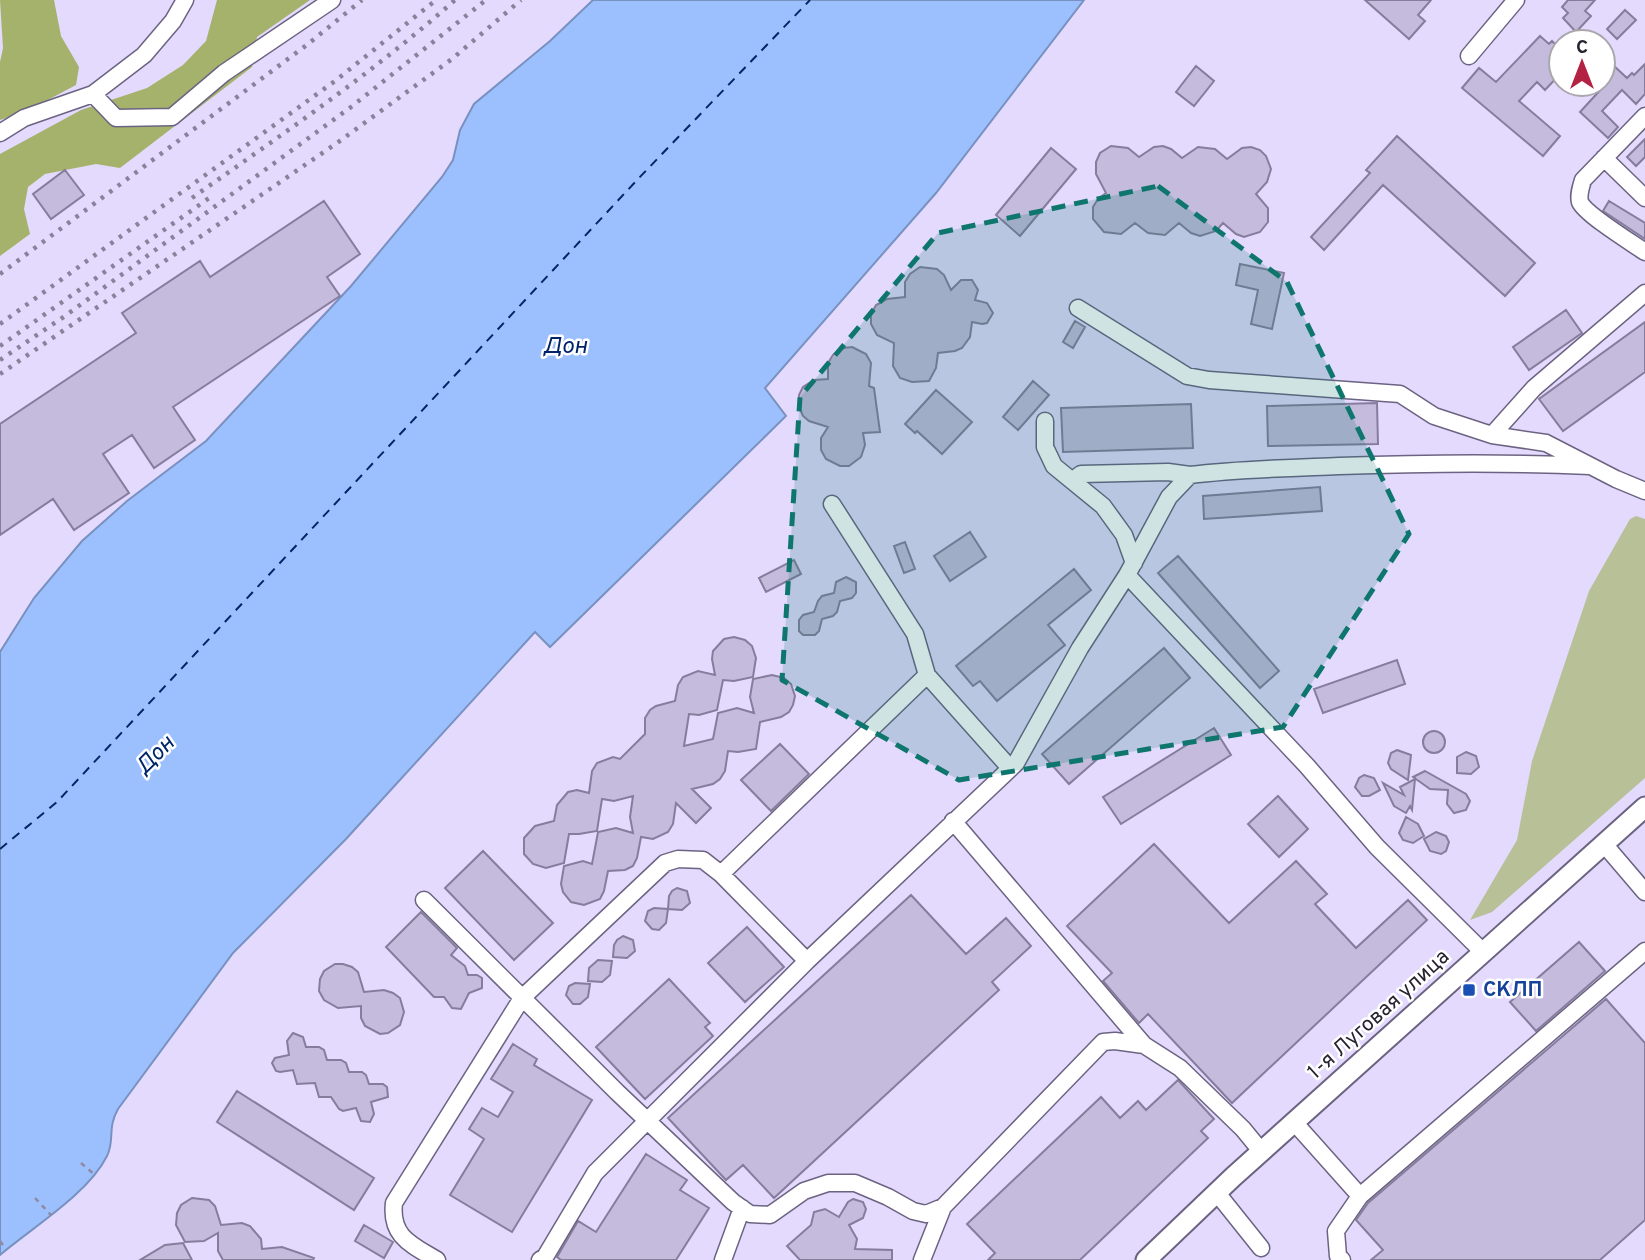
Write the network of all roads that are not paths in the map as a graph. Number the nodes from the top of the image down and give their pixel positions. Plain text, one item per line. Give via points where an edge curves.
1 (184, 0) edge
2 (332, 0) edge
3 (1516, 0) edge
4 (1469, 56) dead end
5 (93, 94) junction
6 (1645, 116) edge
7 (0, 133) edge
8 (1604, 159) junction
9 (1645, 198) edge
10 (1645, 253) edge
11 (1645, 293) edge
12 (1078, 308) dead end
13 (1045, 421) dead end
14 (1492, 435) junction
15 (1590, 466) junction
16 (1190, 475) junction
17 (1073, 480) junction
18 (1645, 491) edge
19 (832, 504) dead end
20 (1130, 569) junction
21 (927, 676) junction
22 (1010, 768) junction
23 (1645, 807) edge
24 (953, 821) junction
25 (1604, 844) junction
26 (721, 874) junction
27 (1645, 892) edge
28 (424, 900) dead end
29 (1645, 951) edge
30 (1483, 952) junction
31 (807, 961) junction
32 (522, 998) junction
33 (1144, 1045) junction
34 (646, 1120) junction
35 (1294, 1122) junction
36 (1261, 1151) junction
37 (1217, 1193) junction
38 (1360, 1196) junction
39 (943, 1207) junction
40 (742, 1208) junction
41 (1261, 1248) dead end
42 (727, 1258) edge
43 (438, 1260) edge
44 (540, 1260) edge
45 (922, 1260) edge
46 (1146, 1260) edge
47 (1342, 1260) edge

1 - 5 street via 144,55
2 - 5 street via 224,73 172,117 116,118
3 - 4 street
5 - 7 street via 24,118
6 - 8 street
8 - 9 street
8 - 10 street via 1583,180 1581,204
11 - 14 street via 1534,388
12 - 14 street via 1187,376 1400,394 1434,416
13 - 17 street via 1045,447 1054,466
14 - 15 street via 1546,443
15 - 16 street via 1401,464
15 - 18 street
16 - 17 street via 1081,474
16 - 20 street via 1169,497
17 - 20 street via 1103,506 1124,535
19 - 21 street via 915,634
20 - 22 street
20 - 30 street via 1377,847
21 - 22 street
21 - 26 street
22 - 24 street
23 - 25 main road, 1-я Луговая улица
24 - 31 street
24 - 33 street
25 - 27 street
25 - 30 main road, 1-я Луговая улица
26 - 31 street
26 - 32 street via 703,860 665,863
28 - 32 street
29 - 38 street
30 - 35 main road, 1-я Луговая улица
31 - 34 street
32 - 34 street
32 - 43 street via 394,1203 392,1217 405,1241
33 - 36 street via 1180,1068
33 - 39 street via 1102,1042
34 - 40 street
34 - 44 street via 595,1173
35 - 36 main road, 1-я Луговая улица
35 - 38 street
36 - 37 main road, 1-я Луговая улица
37 - 41 street
37 - 46 main road, 1-я Луговая улица
38 - 47 street via 1336,1231
39 - 40 street via 926,1214 855,1183 828,1183 804,1191 770,1215 750,1214
39 - 45 street
40 - 42 street

